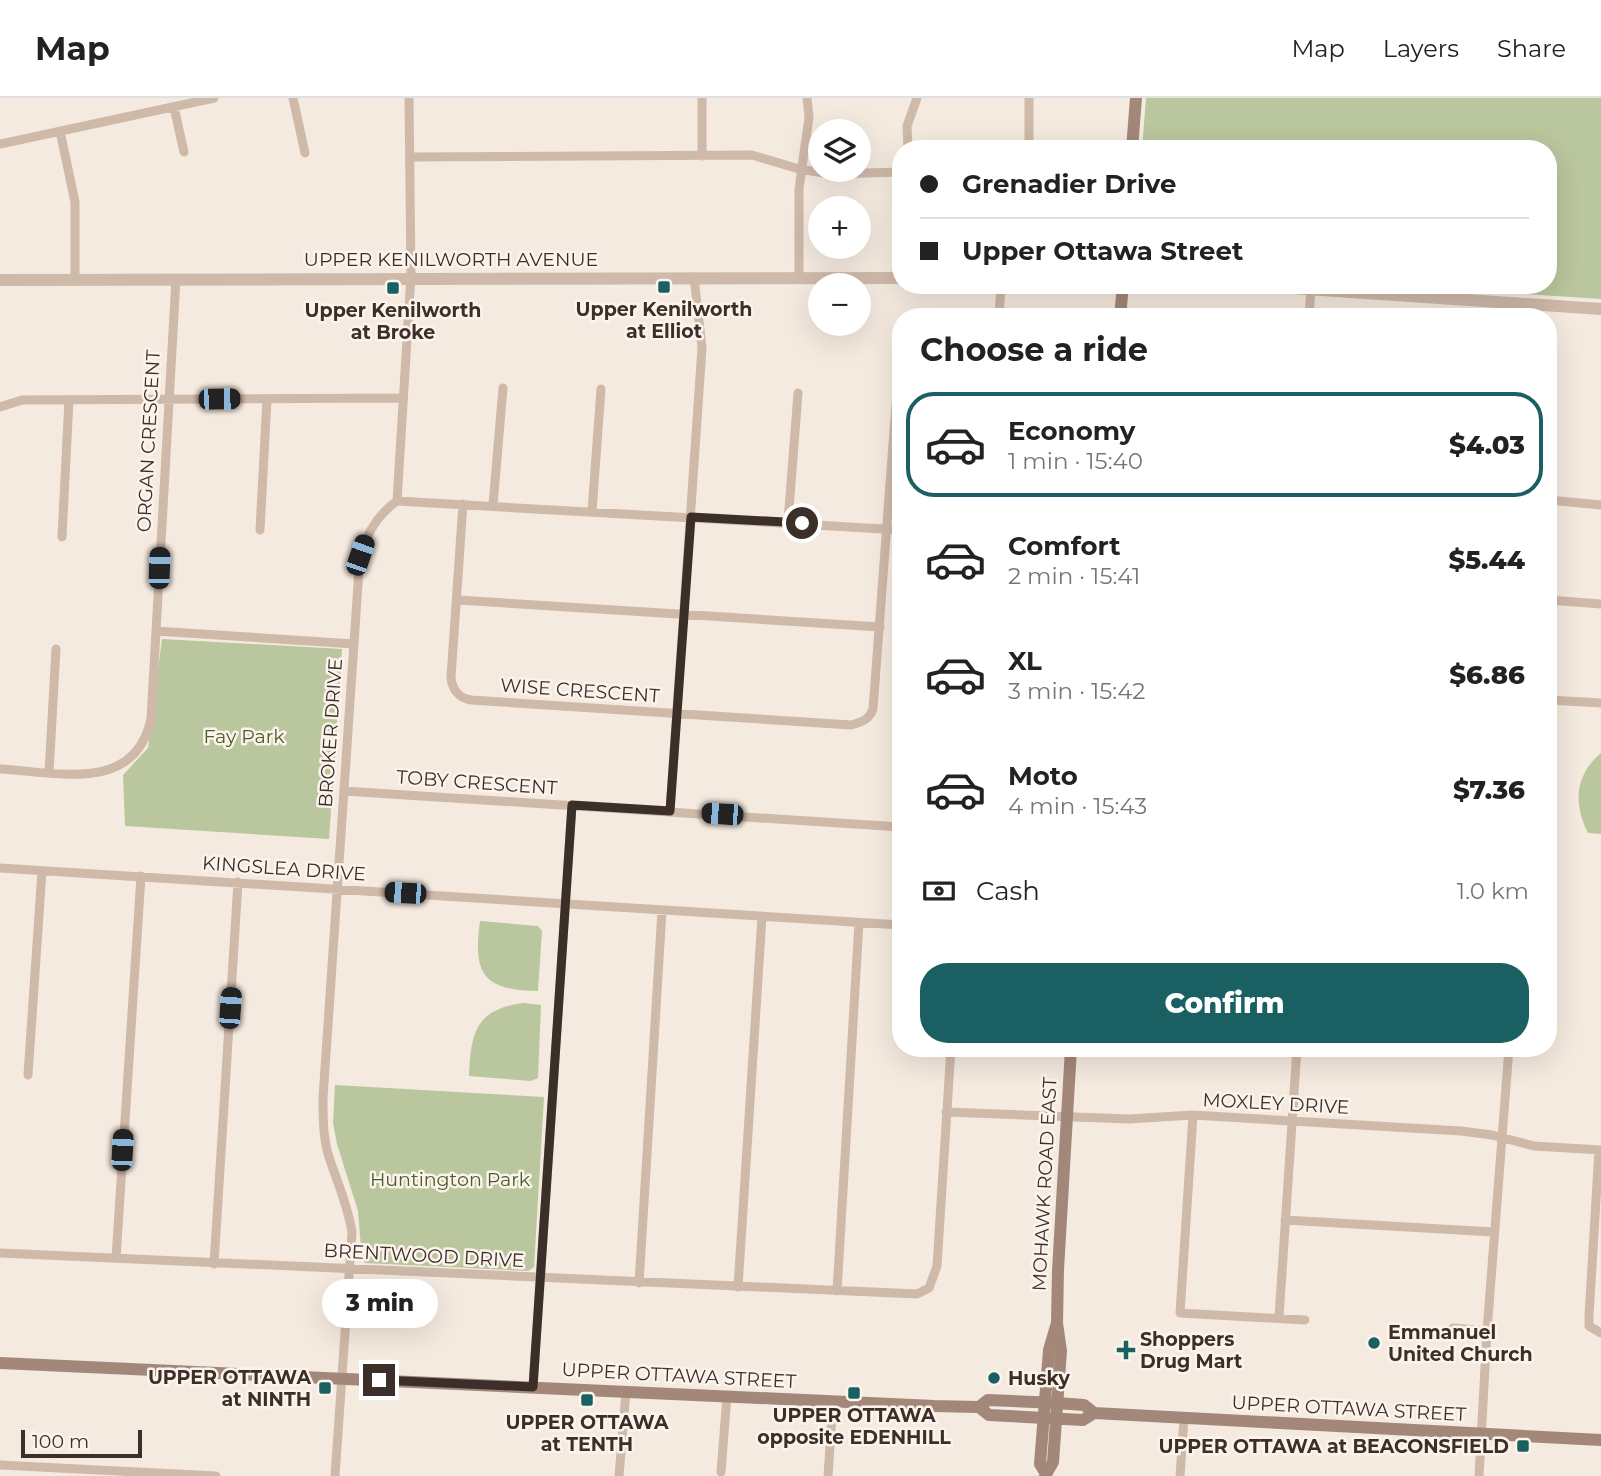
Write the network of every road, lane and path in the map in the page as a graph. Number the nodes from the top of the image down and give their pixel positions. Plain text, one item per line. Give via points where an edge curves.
1 (214, 98) edge
2 (293, 98) edge
3 (409, 98) edge
4 (702, 98) edge
5 (807, 98) edge
6 (917, 98) edge
7 (1029, 98) edge
8 (1136, 98) edge
9 (174, 107) junction
10 (60, 131) junction
11 (908, 140) edge
12 (1028, 140) edge
13 (1133, 140) edge
14 (0, 144) edge
15 (184, 152) dead end
16 (305, 153) dead end
17 (702, 156) junction
18 (410, 157) junction
19 (800, 169) junction
20 (892, 172) edge
21 (799, 276) junction
22 (694, 277) junction
23 (410, 278) junction
24 (892, 278) edge
25 (176, 279) junction
26 (0, 280) edge
27 (75, 280) junction
28 (1384, 294) edge
29 (1601, 309) edge
30 (503, 388) dead end
31 (601, 388) dead end
32 (798, 393) dead end
33 (402, 398) junction
34 (169, 399) junction
35 (267, 399) junction
36 (69, 400) junction
37 (0, 407) edge
38 (892, 460) edge
39 (397, 501) junction
40 (1557, 501) edge
41 (463, 504) junction
42 (1601, 505) edge
43 (493, 506) junction
44 (592, 511) junction
45 (691, 517) junction
46 (788, 522) junction
47 (887, 529) junction
48 (892, 529) edge
49 (260, 530) dead end
50 (62, 537) dead end
51 (458, 600) junction
52 (1557, 601) edge
53 (1601, 604) edge
54 (684, 614) junction
55 (880, 627) junction
56 (156, 631) junction
57 (354, 644) junction
58 (56, 649) dead end
59 (1557, 700) edge
60 (1601, 703) edge
61 (676, 714) junction
62 (0, 769) edge
63 (49, 772) junction
64 (344, 791) junction
65 (572, 805) junction
66 (670, 811) junction
67 (892, 826) edge
68 (0, 868) edge
69 (42, 871) junction
70 (141, 876) junction
71 (238, 882) junction
72 (337, 889) junction
73 (566, 904) junction
74 (662, 911) junction
75 (762, 917) junction
76 (859, 923) junction
77 (892, 925) edge
78 (950, 1057) edge
79 (1070, 1057) edge
80 (1296, 1057) edge
81 (1508, 1057) edge
82 (28, 1075) dead end
83 (946, 1112) junction
84 (1193, 1115) junction
85 (1066, 1117) junction
86 (1292, 1121) junction
87 (1502, 1138) junction
88 (1600, 1150) edge
89 (1285, 1220) junction
90 (1494, 1233) junction
91 (1597, 1242) edge
92 (0, 1253) edge
93 (116, 1258) junction
94 (214, 1264) junction
95 (349, 1269) junction
96 (541, 1278) junction
97 (639, 1283) junction
98 (738, 1287) junction
99 (837, 1291) junction
100 (1279, 1317) junction
101 (1305, 1321) dead end
102 (1453, 1328) dead end
103 (1487, 1331) junction
104 (1601, 1334) edge
105 (0, 1363) edge
106 (342, 1378) junction
107 (533, 1387) junction
108 (626, 1391) junction
109 (727, 1396) junction
110 (833, 1401) junction
111 (1051, 1403) junction
112 (979, 1407) junction
113 (1094, 1413) junction
114 (1050, 1418) junction
115 (1184, 1418) junction
116 (1481, 1434) junction
117 (1601, 1440) edge
118 (0, 1465) edge
119 (721, 1472) dead end
120 (1045, 1474) edge
121 (216, 1476) edge
122 (335, 1476) edge
123 (619, 1476) edge
124 (828, 1476) edge
125 (1180, 1476) edge
126 (1479, 1476) edge

1 - 9 street
2 - 16 street
3 - 18 street
4 - 17 street
5 - 19 street via 809,117
6 - 11 street via 907,126
7 - 12 street
8 - 13 main road
9 - 10 street
9 - 15 street
10 - 14 street
10 - 27 street via 75,201
17 - 18 street
17 - 19 street via 752,155
18 - 23 street
19 - 20 street via 830,174
19 - 21 street
21 - 22 street, UPPER KENILWORTH AVENUE
21 - 24 street, UPPER KENILWORTH AVENUE
22 - 23 street, UPPER KENILWORTH AVENUE
22 - 45 street via 702,348
23 - 25 street, UPPER KENILWORTH AVENUE
23 - 33 street
25 - 27 street, UPPER KENILWORTH AVENUE
25 - 34 street, ORGAN CRESCENT
26 - 27 street, UPPER KENILWORTH AVENUE
28 - 29 street
30 - 43 street
31 - 44 street
32 - 46 street
33 - 35 street
33 - 39 street
34 - 35 street
34 - 36 street
34 - 56 street, ORGAN CRESCENT
35 - 49 street
36 - 37 street via 22,400
36 - 50 street
38 - 47 street, WISE CRESCENT
39 - 41 street
39 - 57 street, BROKER DRIVE via 372,527 360,555
40 - 42 street
41 - 43 street
41 - 51 street, WISE CRESCENT
43 - 44 street
44 - 45 street
45 - 46 street
45 - 54 street
46 - 47 street
47 - 48 street
47 - 55 street, WISE CRESCENT
51 - 54 street
51 - 61 street, WISE CRESCENT via 451,677 461,697
52 - 53 street
54 - 55 street
54 - 61 street
55 - 61 street, WISE CRESCENT via 873,709 862,722 850,725
56 - 57 street
56 - 63 street, ORGAN CRESCENT via 151,719 137,752 114,769 93,774
57 - 64 street, BROKER DRIVE
58 - 63 street
59 - 60 street
61 - 66 street
62 - 63 street, ORGAN CRESCENT
64 - 65 street, TOBY CRESCENT
64 - 72 street, BROKER DRIVE
65 - 66 street, TOBY CRESCENT
65 - 73 street
66 - 67 street, TOBY CRESCENT
68 - 69 street, KINGSLEA DRIVE
69 - 70 street, KINGSLEA DRIVE
69 - 82 street
70 - 71 street, KINGSLEA DRIVE
70 - 93 street
71 - 72 street, KINGSLEA DRIVE
71 - 94 street
72 - 73 street, KINGSLEA DRIVE
72 - 95 street, BROKER DRIVE via 323,1125 350,1219
73 - 74 street, KINGSLEA DRIVE
73 - 96 street
74 - 75 street, KINGSLEA DRIVE
74 - 97 street
75 - 76 street, KINGSLEA DRIVE
75 - 98 street
76 - 77 street, KINGSLEA DRIVE
76 - 99 street
78 - 83 street
79 - 85 main road, MOHAWK ROAD EAST
80 - 86 street
81 - 87 street
83 - 85 street, MOXLEY DRIVE
83 - 99 street, BRENTWOOD DRIVE via 937,1266 929,1288 913,1294
84 - 85 street, MOXLEY DRIVE
84 - 86 street, MOXLEY DRIVE
84 - 100 street via 1180,1313
85 - 111 main road, MOHAWK ROAD EAST via 1057,1323 1061,1351
86 - 87 street, MOXLEY DRIVE via 1461,1131
86 - 89 street
87 - 88 street, MOXLEY DRIVE via 1536,1146
87 - 90 street
88 - 91 street
89 - 90 street
89 - 100 street
90 - 103 street
91 - 104 street via 1589,1326
92 - 93 street, BRENTWOOD DRIVE
93 - 94 street, BRENTWOOD DRIVE
94 - 95 street, BRENTWOOD DRIVE
95 - 96 street, BRENTWOOD DRIVE
95 - 106 street, BROKER DRIVE
96 - 97 street, BRENTWOOD DRIVE
96 - 107 street
97 - 98 street, BRENTWOOD DRIVE
98 - 99 street, BRENTWOOD DRIVE
100 - 101 street
102 - 103 street
103 - 116 street
105 - 106 main road, UPPER OTTAWA STREET
106 - 107 main road, UPPER OTTAWA STREET
106 - 122 street, BROKER DRIVE
107 - 108 main road, UPPER OTTAWA STREET
108 - 109 main road, UPPER OTTAWA STREET
108 - 123 street
109 - 110 main road, UPPER OTTAWA STREET
109 - 119 street
110 - 112 main road, UPPER OTTAWA STREET
110 - 124 street
111 - 112 main road, UPPER OTTAWA STREET via 988,1401
111 - 113 main road, UPPER OTTAWA STREET via 1084,1405
111 - 114 main road, MOHAWK ROAD EAST
112 - 114 main road, UPPER OTTAWA STREET via 989,1415
113 - 114 main road, UPPER OTTAWA STREET via 1083,1420
113 - 115 main road, UPPER OTTAWA STREET
114 - 120 main road, MOHAWK ROAD EAST via 1040,1464
115 - 116 main road, UPPER OTTAWA STREET
115 - 125 street
116 - 117 main road, UPPER OTTAWA STREET
116 - 126 street
118 - 121 street

